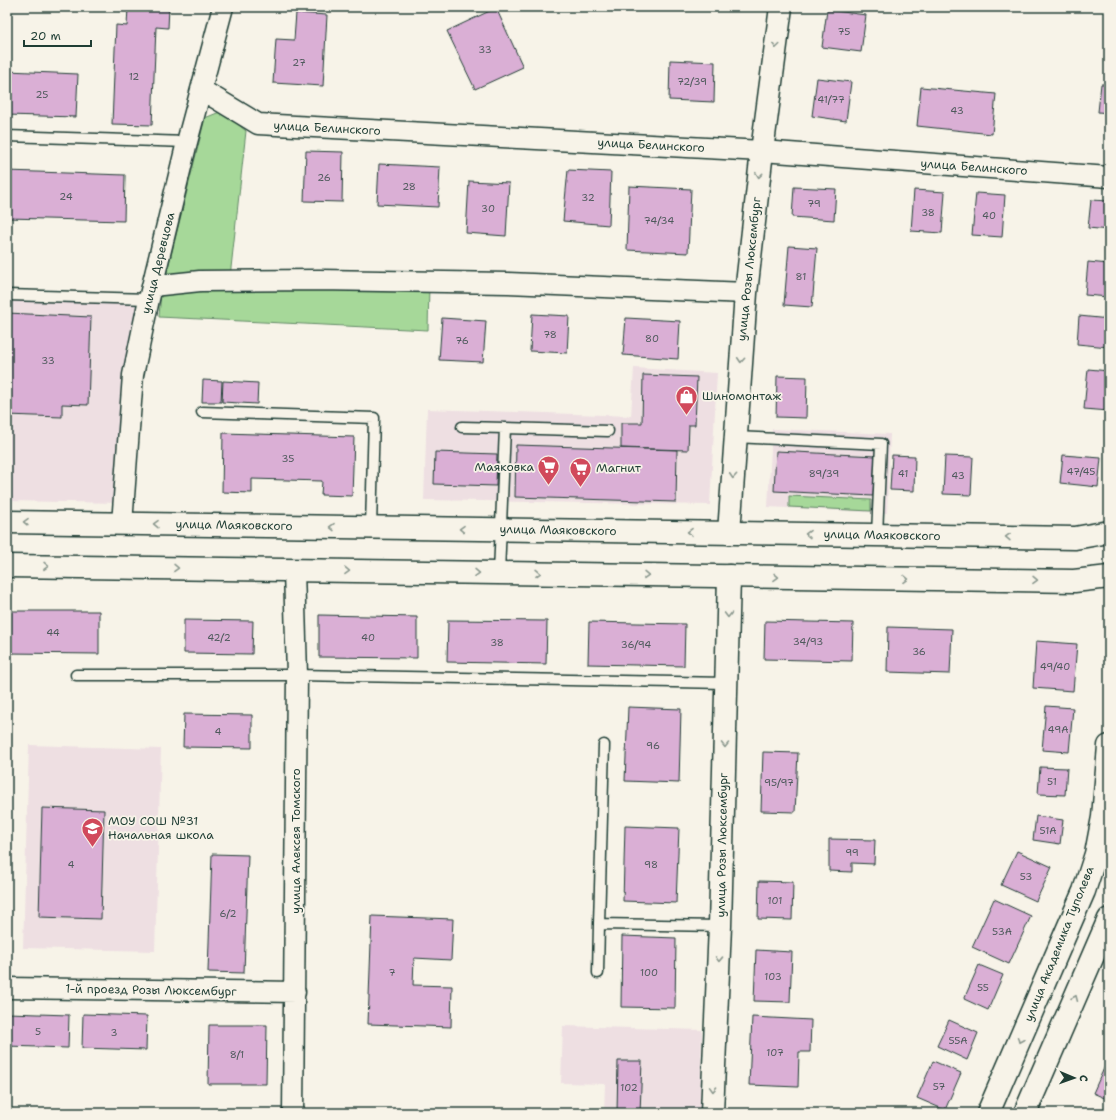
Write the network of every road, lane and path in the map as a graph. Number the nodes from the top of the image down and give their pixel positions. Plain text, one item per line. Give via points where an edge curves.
1 (223, 7) edge
2 (782, 7) edge
3 (202, 90) junction
4 (7, 136) edge
5 (187, 142) junction
6 (762, 151) junction
7 (1109, 177) edge
8 (150, 293) junction
9 (746, 293) junction
10 (7, 295) edge
11 (202, 412) dead end
12 (462, 427) dead end
13 (505, 428) junction
14 (608, 431) dead end
15 (735, 437) junction
16 (7, 522) edge
17 (122, 524) junction
18 (371, 527) junction
19 (501, 529) junction
20 (1109, 532) edge
21 (729, 533) junction
22 (877, 535) junction
23 (7, 566) edge
24 (294, 570) junction
25 (499, 573) junction
26 (729, 576) junction
27 (1109, 577) edge
28 (76, 675) dead end
29 (297, 675) junction
30 (726, 683) junction
31 (604, 745) dead end
32 (1109, 746) edge
33 (1109, 919) edge
34 (599, 924) junction
35 (720, 926) junction
36 (1105, 941) edge
37 (598, 973) dead end
38 (7, 988) edge
39 (295, 992) junction
40 (293, 1113) edge
41 (712, 1113) edge
42 (988, 1113) edge
43 (1025, 1113) edge

1 - 3 street, улица Деревцова
2 -> 6 main road, улица Розы Люксембург
3 - 5 street, улица Деревцова
3 - 6 street, улица Белинского via 258,124
4 - 5 lane
5 - 8 street, улица Деревцова
6 - 7 street, улица Белинского
6 -> 9 main road, улица Розы Люксембург
8 - 9 street via 200,281 319,280 508,283
8 - 10 lane
8 - 17 street, улица Деревцова via 133,375
9 -> 15 main road, улица Розы Люксембург
11 - 18 lane via 374,418
12 - 13 lane
13 - 14 lane
13 - 19 lane
15 -> 21 main road, улица Розы Люксембург
15 - 22 lane via 881,444
17 -> 16 main road, улица Маяковского
18 -> 17 main road, улица Маяковского
19 -> 18 main road, улица Маяковского
21 -> 19 main road, улица Маяковского
19 - 25 lane
20 -> 22 main road, улица Маяковского via 1075,538
22 -> 21 main road, улица Маяковского
23 -> 24 main road
24 -> 25 main road
24 - 29 street, улица Алексея Томского
25 -> 26 main road
26 -> 27 main road via 1074,581
26 -> 30 main road, улица Розы Люксембург
28 - 29 lane
29 - 30 lane
29 - 39 street, улица Алексея Томского
30 -> 35 main road, улица Розы Люксембург
31 - 34 lane
32 -> 42 main road, улица Академика Туполева via 1103,817 1096,854 1084,892
33 - 36 main road
34 - 35 lane
34 - 37 lane
35 -> 41 main road, улица Розы Люксембург
43 -> 36 main road
38 - 39 street, 1-й проезд Розы Люксембург
39 - 40 street, улица Алексея Томского

